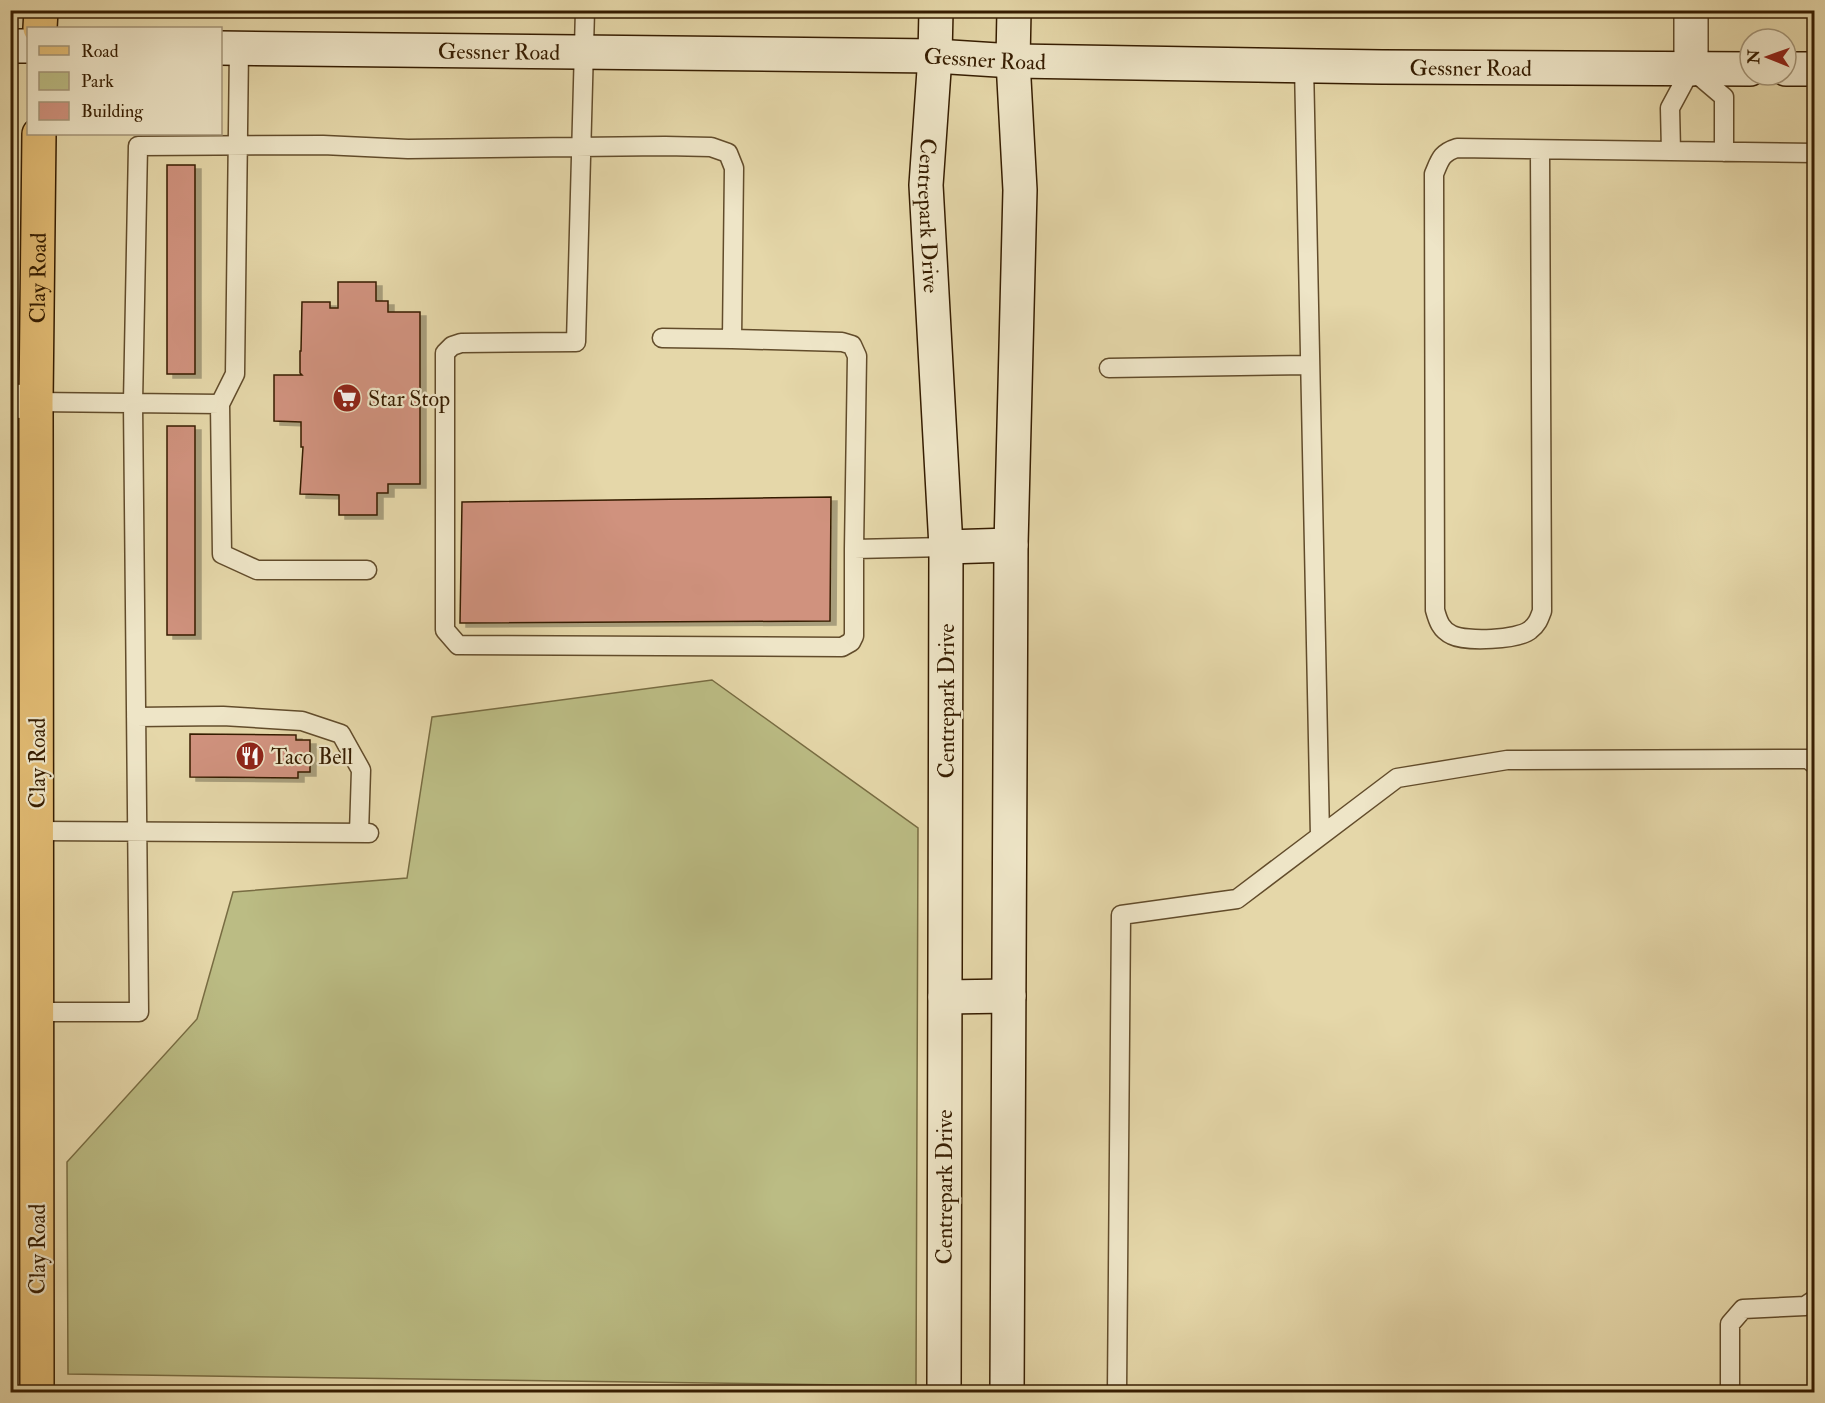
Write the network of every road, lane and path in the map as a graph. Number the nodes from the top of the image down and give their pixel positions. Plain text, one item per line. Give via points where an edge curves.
1 (41, 10) edge
2 (585, 10) edge
3 (936, 10) edge
4 (1014, 10) edge
5 (1691, 10) edge
6 (40, 27) edge
7 (10, 46) edge
8 (27, 46) edge
9 (230, 48) edge
10 (584, 52) junction
11 (935, 56) junction
12 (1013, 61) junction
13 (1304, 65) junction
14 (1691, 69) junction
15 (1738, 69) edge
16 (1798, 69) edge
17 (1815, 69) edge
18 (39, 135) edge
19 (238, 144) junction
20 (581, 147) junction
21 (1540, 151) junction
22 (1671, 151) junction
23 (1724, 152) junction
24 (1815, 153) edge
25 (662, 338) dead end
26 (732, 339) junction
27 (1310, 365) junction
28 (1109, 368) dead end
29 (23, 402) edge
30 (133, 403) junction
31 (220, 404) junction
32 (1011, 545) junction
33 (946, 547) junction
34 (854, 549) junction
35 (367, 570) dead end
36 (136, 717) junction
37 (1815, 764) edge
38 (37, 831) junction
39 (137, 832) junction
40 (1320, 836) junction
41 (1009, 996) junction
42 (945, 997) junction
43 (24, 1013) edge
44 (1815, 1300) edge
45 (37, 1392) edge
46 (944, 1392) edge
47 (1007, 1392) edge
48 (1117, 1392) edge
49 (1730, 1392) edge

1 - 6 main road
2 - 10 lane
3 - 11 street, Centrepark Drive
4 - 12 street
5 - 14 street
7 - 8 street
9 - 10 street, Gessner Road
9 - 19 lane
10 - 11 street, Gessner Road
10 - 20 lane
11 - 12 street, Gessner Road
11 - 33 street, Centrepark Drive via 926,185
12 - 13 street, Gessner Road
12 - 32 street via 1020,190
13 - 14 street, Gessner Road
13 - 27 lane
14 - 15 street, Gessner Road
14 - 22 lane via 1670,108
14 - 23 lane via 1724,97
16 - 17 street
18 - 29 main road, Clay Road
19 - 20 lane via 408,149
19 - 30 lane via 138,146
19 - 31 lane via 235,374
20 - 26 lane via 711,147 728,153 734,168
20 - 34 lane via 576,342 461,343 445,353 445,630 450,638 458,645 842,647 854,636
21 - 21 lane via 1457,148 1447,152 1434,174 1435,610 1439,625 1453,636 1512,637 1528,632 1537,624 1542,611
21 - 22 lane
22 - 23 lane
23 - 24 lane
25 - 26 lane
26 - 34 lane via 852,345 857,356
27 - 28 lane
27 - 40 lane
29 - 30 lane
29 - 38 main road, Clay Road
30 - 31 lane
30 - 36 lane
31 - 35 lane via 222,554 257,570
32 - 33 street
32 - 41 street
33 - 34 lane
33 - 42 street, Centrepark Drive
36 - 39 lane
36 - 39 lane via 223,716 302,721 341,734 361,770 364,833
37 - 40 lane via 1808,759 1507,760 1397,778
38 - 39 lane
38 - 43 main road, Clay Road
39 - 43 lane via 139,1012
40 - 48 lane via 1237,899 1121,915
41 - 42 street
41 - 47 street
42 - 46 street, Centrepark Drive
43 - 45 main road, Clay Road
44 - 49 lane via 1805,1306 1743,1309 1730,1324

